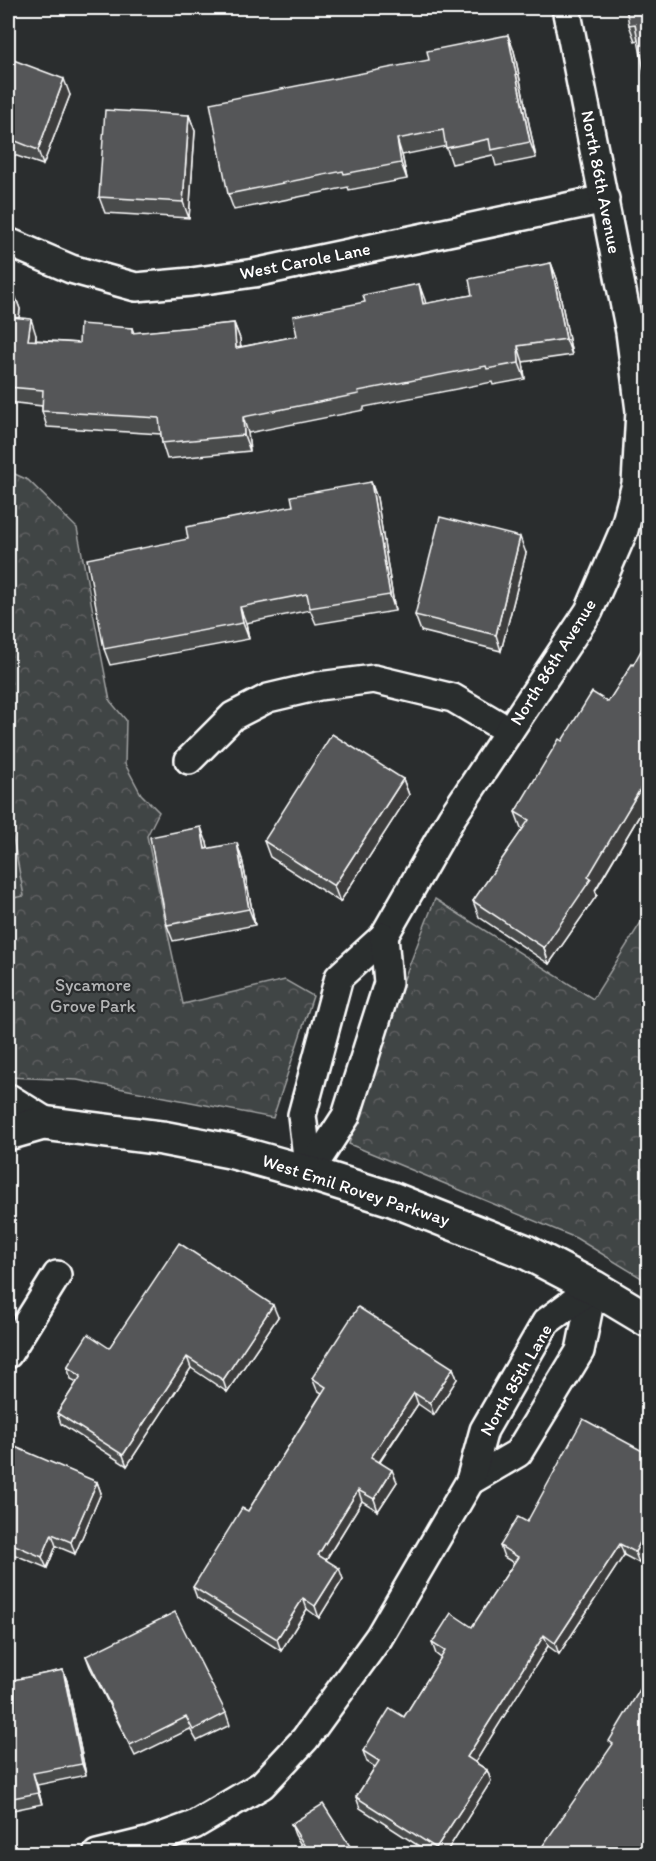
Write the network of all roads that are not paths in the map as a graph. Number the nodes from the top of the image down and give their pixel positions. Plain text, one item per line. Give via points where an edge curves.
1 (566, 8) edge
2 (605, 198) junction
3 (8, 242) edge
4 (509, 731) junction
5 (189, 760) dead end
6 (384, 936) junction
7 (8, 1101) edge
8 (43, 1123) junction
9 (8, 1133) edge
10 (309, 1173) junction
11 (57, 1275) dead end
12 (593, 1287) junction
13 (648, 1320) edge
14 (8, 1354) edge
15 (470, 1480) junction
16 (97, 1854) edge

1 - 2 street, North 86th Avenue
2 - 3 street, West Carole Lane via 254,273 147,286 71,269
2 - 4 street, North 86th Avenue via 640,411 636,483 624,530 589,611
4 - 5 street via 453,698 374,679 268,698 232,716
4 - 6 street, North 86th Avenue via 452,817
6 - 10 street via 388,983 346,1116
6 - 10 street, North 86th Avenue via 339,977 302,1115
7 - 8 street, West Emil Rovey Parkway
8 - 9 street, West Emil Rovey Parkway
8 - 10 street, West Emil Rovey Parkway via 162,1138 230,1151
10 - 12 street, West Emil Rovey Parkway via 450,1220 526,1252
11 - 14 street
12 - 13 street, West Emil Rovey Parkway
12 - 15 street, North 85th Lane via 546,1323 484,1430
12 - 15 street, North 85th Lane via 580,1350 518,1453
15 - 16 street, North 85th Lane via 379,1637 305,1739 262,1785 194,1825

